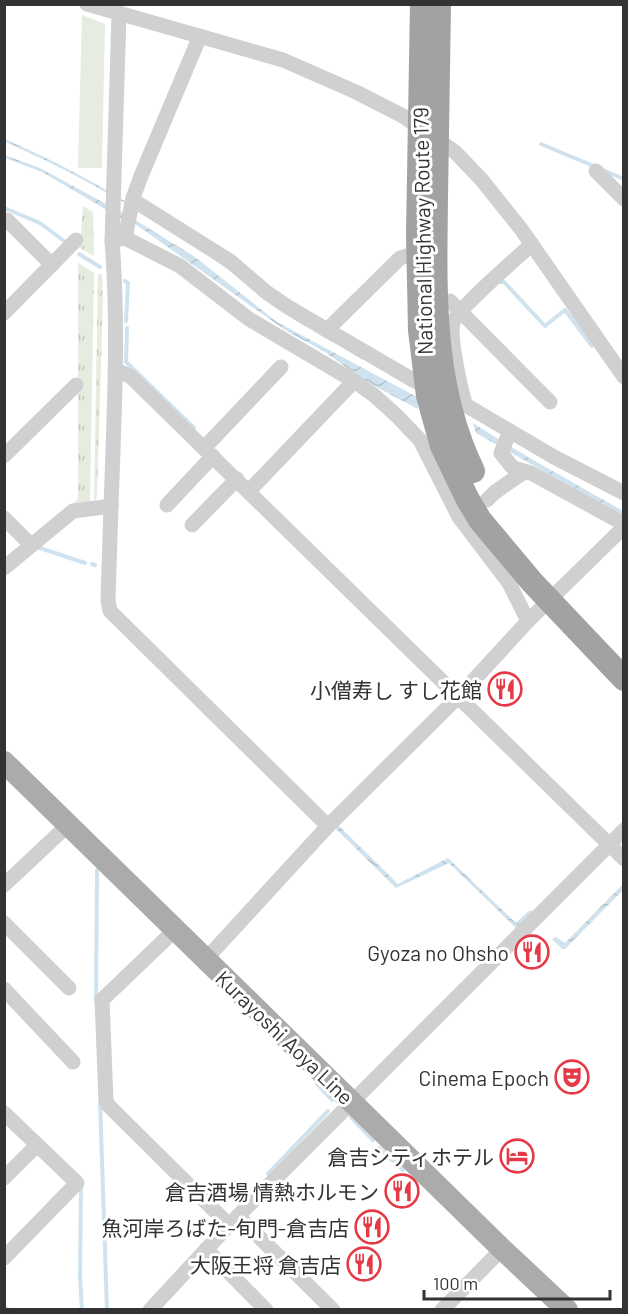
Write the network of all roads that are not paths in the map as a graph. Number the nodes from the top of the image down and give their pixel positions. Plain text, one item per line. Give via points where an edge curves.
1 (87, 4) edge
2 (422, 4) edge
3 (439, 4) edge
4 (119, 15) junction
5 (200, 36) junction
6 (596, 171) dead end
7 (624, 199) edge
8 (133, 200) junction
9 (7, 220) dead end
10 (75, 240) dead end
11 (119, 240) junction
12 (532, 244) junction
13 (406, 256) dead end
14 (52, 265) junction
15 (455, 306) junction
16 (4, 313) edge
17 (327, 330) junction
18 (281, 367) dead end
19 (115, 370) junction
20 (624, 377) edge
21 (354, 381) junction
22 (76, 385) dead end
23 (550, 402) dead end
24 (466, 406) junction
25 (510, 431) junction
26 (208, 452) junction
27 (4, 456) edge
28 (524, 472) junction
29 (237, 479) junction
30 (249, 491) junction
31 (477, 493) junction
32 (624, 493) edge
33 (166, 505) dead end
34 (111, 506) junction
35 (4, 518) edge
36 (192, 525) dead end
37 (624, 526) edge
38 (31, 545) junction
39 (4, 568) edge
40 (555, 595) junction
41 (528, 621) junction
42 (624, 658) edge
43 (624, 679) edge
44 (459, 696) junction
45 (4, 762) edge
46 (68, 825) junction
47 (328, 826) junction
48 (624, 831) edge
49 (609, 844) junction
50 (624, 859) edge
51 (4, 885) edge
52 (4, 923) edge
53 (176, 929) junction
54 (206, 959) junction
55 (69, 988) dead end
56 (4, 989) edge
57 (73, 1062) dead end
58 (351, 1101) junction
59 (4, 1113) edge
60 (37, 1145) junction
61 (4, 1178) edge
62 (234, 1220) junction
63 (206, 1249) junction
64 (502, 1249) junction
65 (4, 1258) edge
66 (151, 1309) edge
67 (267, 1310) edge
68 (333, 1310) edge
69 (442, 1310) edge
70 (567, 1310) edge

1 - 4 street
2 - 31 highway, National Highway Route 179, bridge via 420,330 428,396 442,446
3 - 31 highway, National Highway Route 179, bridge via 437,333 447,401
4 - 5 street
4 - 11 street via 113,220
5 - 8 street
5 - 12 street via 283,60 403,116 455,152
6 - 7 street
8 - 11 street
8 - 17 street via 230,261 266,292
9 - 14 street
10 - 14 street
11 - 19 street
11 - 21 street via 180,266 249,319
12 - 15 street
12 - 20 street
13 - 17 street
14 - 16 street
15 - 23 street
15 - 24 street via 452,325
17 - 24 street
18 - 26 street
19 - 26 street via 130,376
19 - 34 street
21 - 30 street
21 - 41 street via 420,440 459,517 509,583
22 - 27 street
24 - 25 street
25 - 28 street via 501,453 513,468
25 - 32 street
26 - 29 street
26 - 33 street
28 - 31 street via 495,492
28 - 37 street
29 - 30 street
29 - 36 street
30 - 44 street
31 - 40 highway, National Highway Route 179 via 480,520
34 - 38 street via 73,511
34 - 47 street via 110,611
35 - 38 street
37 - 40 street
38 - 39 street
40 - 41 street
40 - 42 highway, National Highway Route 179
40 - 43 highway, National Highway Route 179
41 - 44 street
44 - 47 street
44 - 49 street
45 - 46 main road, Kurayoshi Aoya Line
46 - 51 street
46 - 53 main road, Kurayoshi Aoya Line
47 - 54 street
48 - 49 street
49 - 50 street
49 - 58 street
52 - 55 street
53 - 54 main road, Kurayoshi Aoya Line
53 - 62 street via 102,999 106,1100
54 - 58 main road, Kurayoshi Aoya Line
56 - 57 street
58 - 62 street
58 - 64 main road, Kurayoshi Aoya Line
59 - 60 street
60 - 61 street
60 - 65 street via 77,1183
62 - 63 street
62 - 68 street
63 - 66 street
63 - 67 street
64 - 69 street
64 - 70 main road, Kurayoshi Aoya Line

